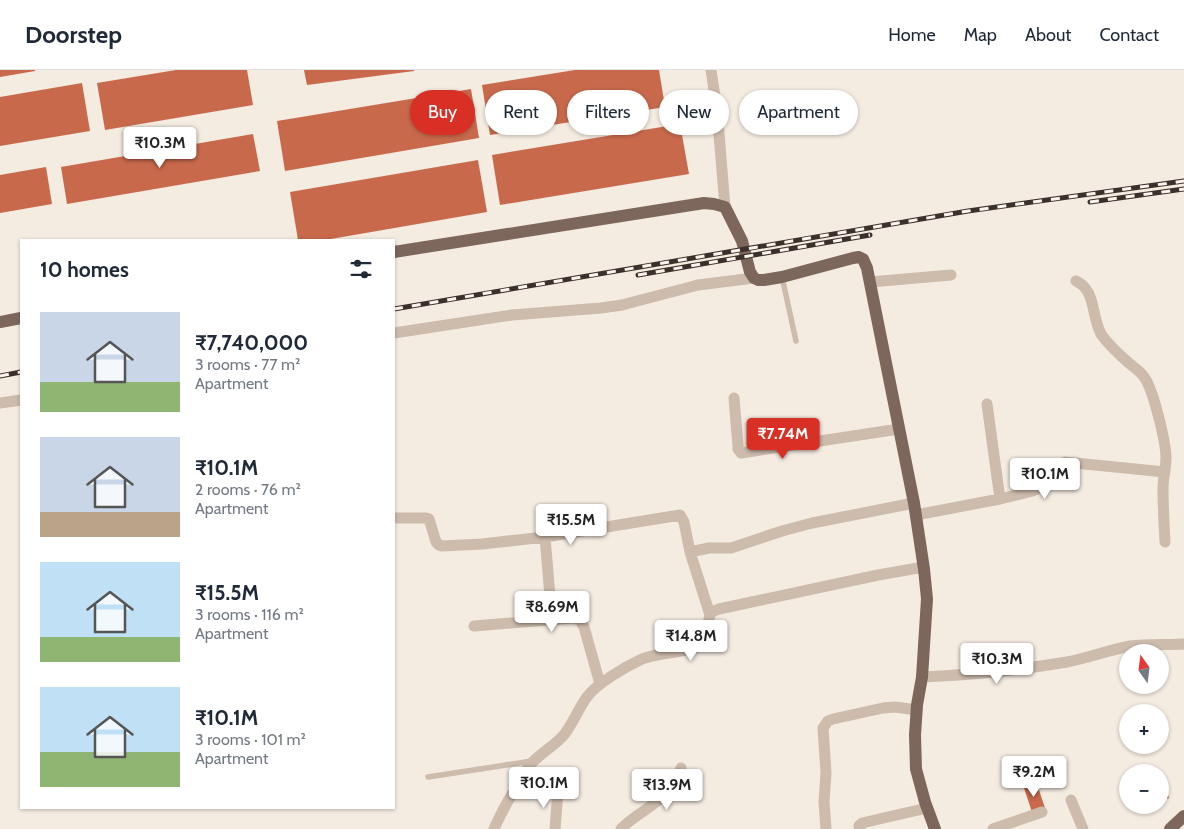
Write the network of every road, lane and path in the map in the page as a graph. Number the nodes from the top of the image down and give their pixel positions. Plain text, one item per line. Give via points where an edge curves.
1 (711, 70) edge
2 (724, 207) junction
3 (395, 252) edge
4 (951, 275) dead end
5 (782, 277) junction
6 (754, 278) junction
7 (1076, 281) dead end
8 (870, 282) junction
9 (20, 318) edge
10 (0, 322) edge
11 (395, 333) edge
12 (796, 341) dead end
13 (734, 398) dead end
14 (20, 400) edge
15 (0, 403) edge
16 (987, 404) dead end
17 (899, 429) junction
18 (1165, 472) junction
19 (1000, 499) junction
20 (915, 509) junction
21 (395, 518) edge
22 (545, 537) junction
23 (1165, 542) dead end
24 (690, 552) junction
25 (924, 567) junction
26 (710, 615) junction
27 (552, 620) junction
28 (474, 626) dead end
29 (1184, 644) edge
30 (922, 677) junction
31 (600, 684) junction
32 (917, 710) junction
33 (534, 761) junction
34 (681, 768) dead end
35 (428, 777) dead end
36 (558, 791) dead end
37 (1071, 800) dead end
38 (927, 808) junction
39 (1042, 812) dead end
40 (1184, 816) edge
41 (494, 829) edge
42 (555, 829) edge
43 (621, 829) edge
44 (826, 829) edge
45 (860, 829) edge
46 (935, 829) edge
47 (993, 829) edge
48 (1083, 829) edge
49 (1170, 829) edge

1 - 2 street
2 - 3 main road via 695,204
2 - 6 main road via 742,241
4 - 8 street
5 - 6 main road
5 - 8 main road via 859,257 865,263
5 - 12 lane
6 - 11 street via 703,284 615,306 512,315
7 - 18 street via 1089,293 1098,327 1106,340 1146,379 1165,447
8 - 17 main road
9 - 10 main road
13 - 17 street via 741,453
14 - 15 street
16 - 19 street
17 - 20 main road
18 - 19 street via 1065,462 1038,489
18 - 23 street
19 - 20 street
20 - 24 street via 805,525 731,548
20 - 25 main road
21 - 22 street via 429,519 439,545
22 - 24 street via 677,515 682,519
22 - 27 street
24 - 26 street
25 - 26 street via 719,609
25 - 30 main road via 926,599
26 - 31 street via 702,645 647,657
27 - 28 street
27 - 31 street via 574,618 582,622
29 - 30 street via 1142,645 1016,670
30 - 32 main road
31 - 33 street via 586,698 570,728
32 - 38 main road via 916,769
32 - 44 street via 883,708 824,724
33 - 35 lane
33 - 41 street
34 - 43 street via 666,794
36 - 42 street
37 - 48 street
38 - 45 street via 862,824
38 - 46 main road
39 - 47 street
40 - 49 main road

